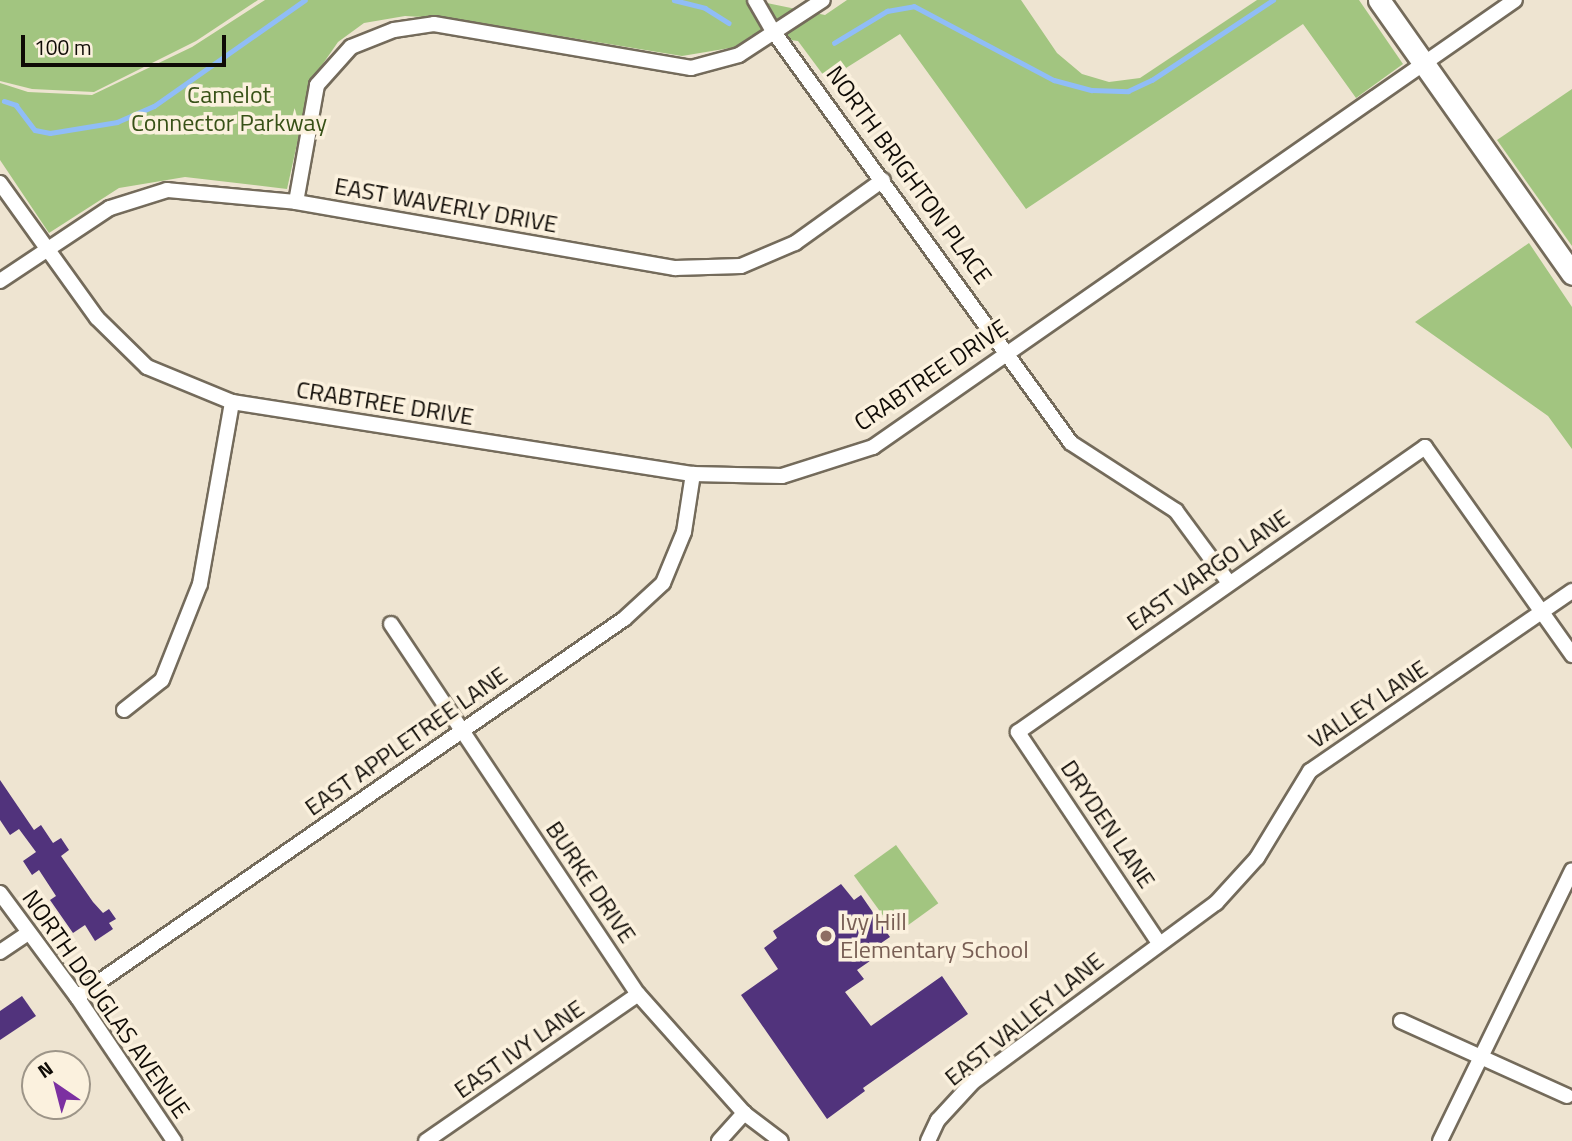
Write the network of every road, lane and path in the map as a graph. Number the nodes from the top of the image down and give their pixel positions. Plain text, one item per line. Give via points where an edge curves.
1 (755, 0) edge
2 (823, 0) edge
3 (1379, 0) edge
4 (1515, 0) edge
5 (773, 31) junction
6 (1424, 64) junction
7 (883, 180) junction
8 (0, 183) edge
9 (296, 202) junction
10 (44, 249) junction
11 (1572, 274) edge
12 (0, 281) edge
13 (1008, 351) junction
14 (232, 402) junction
15 (693, 474) junction
16 (1229, 583) junction
17 (1572, 591) edge
18 (1541, 613) junction
19 (391, 624) dead end
20 (1572, 655) edge
21 (124, 710) dead end
22 (462, 729) junction
23 (1018, 732) joint
24 (1572, 870) edge
25 (0, 893) edge
26 (28, 933) junction
27 (1159, 943) junction
28 (0, 952) edge
29 (638, 994) junction
30 (77, 997) junction
31 (1401, 1021) dead end
32 (1479, 1059) junction
33 (1567, 1096) dead end
34 (744, 1113) junction
35 (174, 1141) edge
36 (425, 1141) edge
37 (719, 1141) edge
38 (781, 1141) edge
39 (928, 1141) edge
40 (1440, 1141) edge

1 - 5 street, NORTH BRIGHTON PLACE
2 - 5 street
3 - 6 main road
4 - 6 street, CRABTREE DRIVE
5 - 7 street, NORTH BRIGHTON PLACE
5 - 9 street via 739,55 691,68 434,24 394,30 351,47 317,85
6 - 11 main road
6 - 13 street, CRABTREE DRIVE
7 - 9 street, EAST WAVERLY DRIVE via 794,243 741,266 675,268
7 - 13 street, NORTH BRIGHTON PLACE
8 - 10 street, CRABTREE DRIVE
9 - 10 street, EAST WAVERLY DRIVE via 167,190 110,208
10 - 12 street, EAST WAVERLY DRIVE
10 - 14 street, CRABTREE DRIVE via 97,318 147,367
13 - 15 street, CRABTREE DRIVE via 873,447 782,476
13 - 16 street, NORTH BRIGHTON PLACE via 1072,443 1176,511
14 - 15 street, CRABTREE DRIVE
14 - 21 street via 200,584 162,680
15 - 22 street, EAST APPLETREE LANE via 684,533 663,583 624,619
16 - 18 street, EAST VARGO LANE via 1425,447
16 - 23 street, EAST VARGO LANE
17 - 18 street, VALLEY LANE
18 - 20 street
18 - 27 street, VALLEY LANE via 1310,771 1256,858 1216,903
19 - 22 street, BURKE DRIVE
22 - 29 street, BURKE DRIVE
22 - 30 street, EAST APPLETREE LANE
23 - 27 street, DRYDEN LANE
24 - 32 street
25 - 26 street, NORTH DOUGLAS AVENUE
26 - 28 street
26 - 30 street, NORTH DOUGLAS AVENUE
27 - 39 street, EAST VALLEY LANE via 973,1082 938,1120
29 - 34 street, BURKE DRIVE
29 - 36 street, EAST IVY LANE
30 - 35 street, NORTH DOUGLAS AVENUE
31 - 32 street
32 - 33 street
32 - 40 street
34 - 37 street
34 - 38 street, BURKE DRIVE

